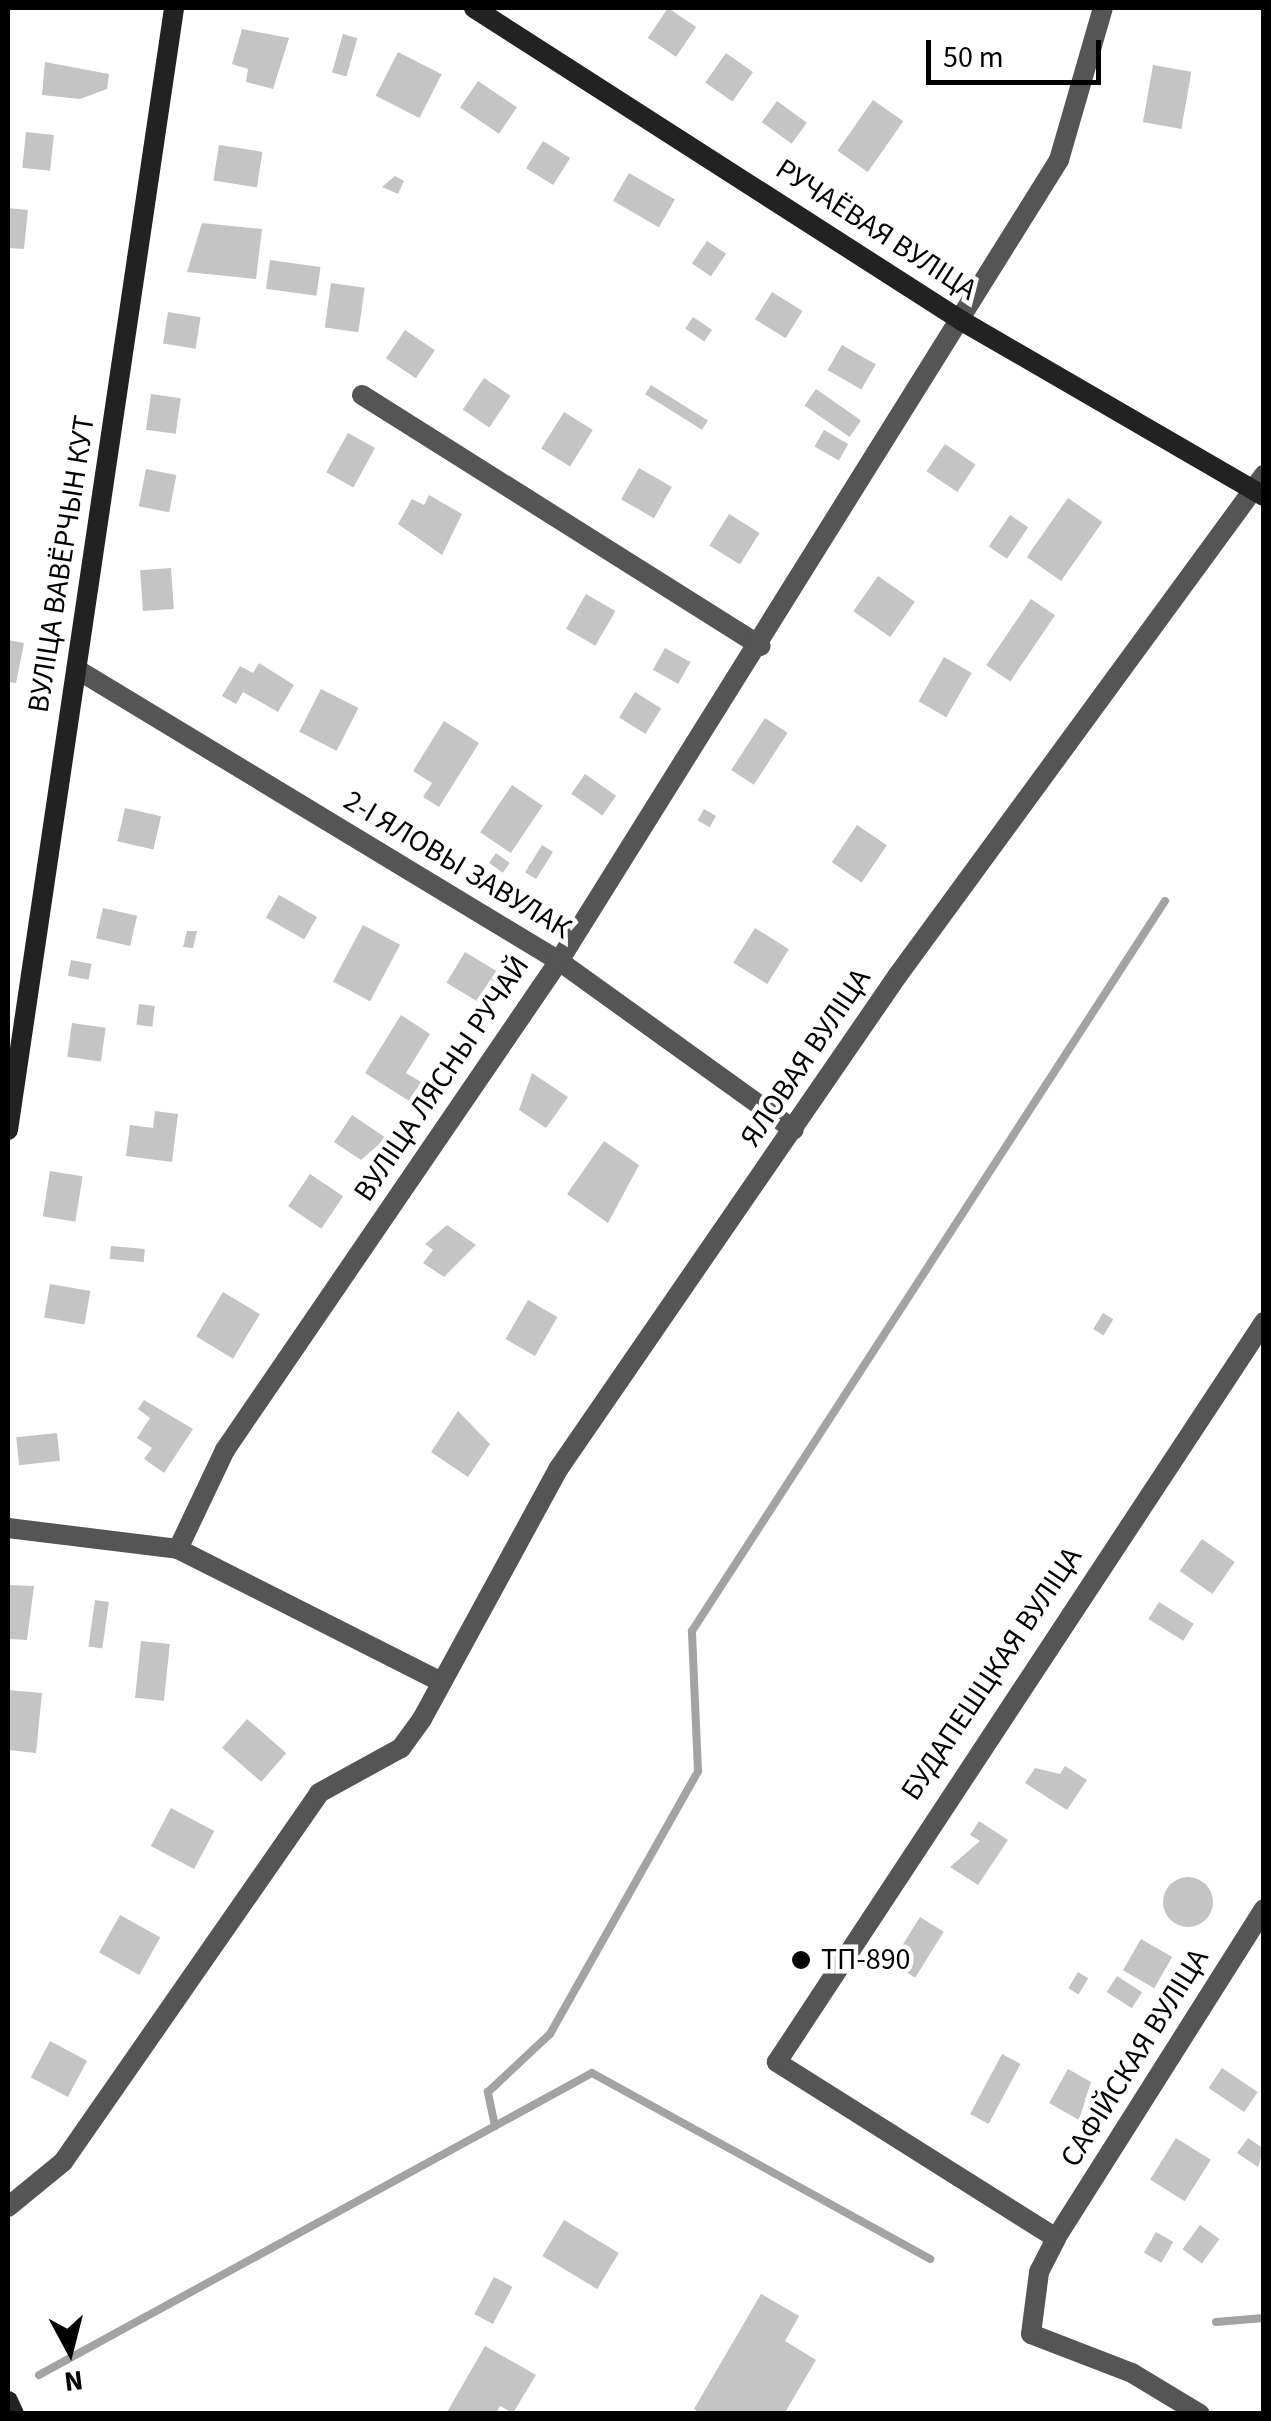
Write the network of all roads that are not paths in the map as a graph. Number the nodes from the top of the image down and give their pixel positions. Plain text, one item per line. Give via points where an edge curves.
1 (174, 8) edge
2 (474, 8) edge
3 (1103, 8) edge
4 (962, 321) junction
5 (362, 395) dead end
6 (1260, 487) edge
7 (760, 646) junction
8 (78, 670) junction
9 (559, 961) junction
10 (8, 1130) edge
11 (794, 1130) junction
12 (1264, 1322) edge
13 (8, 1528) edge
14 (178, 1548) junction
15 (442, 1682) junction
16 (1264, 1909) edge
17 (8, 2207) edge
18 (1056, 2238) junction
19 (8, 2402) edge
20 (14, 2414) edge
21 (1200, 2414) edge

1 - 8 street, ВУЛІЦА ВАВЁРЧЫН КУТ
2 - 4 street, РУЧАЁВАЯ ВУЛІЦА
3 - 4 street, ВУЛІЦА ЛЯСНЫ РУЧАЙ via 1060,160
4 - 6 street, РУЧАЁВАЯ ВУЛІЦА
4 - 7 street, ВУЛІЦА ЛЯСНЫ РУЧАЙ
5 - 7 street
6 - 11 street, ЯЛОВАЯ ВУЛІЦА
7 - 9 street, ВУЛІЦА ЛЯСНЫ РУЧАЙ
8 - 9 street, 2-І ЯЛОВЫ ЗАВУЛАК
8 - 10 street, ВУЛІЦА ВАВЁРЧЫН КУТ
9 - 11 street, 2-І ЯЛОВЫ ЗАВУЛАК
9 - 14 street, ВУЛІЦА ЛЯСНЫ РУЧАЙ via 226,1450
11 - 15 street, ЯЛОВАЯ ВУЛІЦА via 559,1468
12 - 18 street, БУДАПЕШЦКАЯ ВУЛІЦА via 777,2062
13 - 14 street
14 - 15 street
15 - 17 street, ЯЛОВАЯ ВУЛІЦА via 401,1748 318,1793 64,2162
16 - 18 street, САФІЙСКАЯ ВУЛІЦА
18 - 21 street, САФІЙСКАЯ ВУЛІЦА via 1039,2272 1031,2334 1132,2373
19 - 20 street

